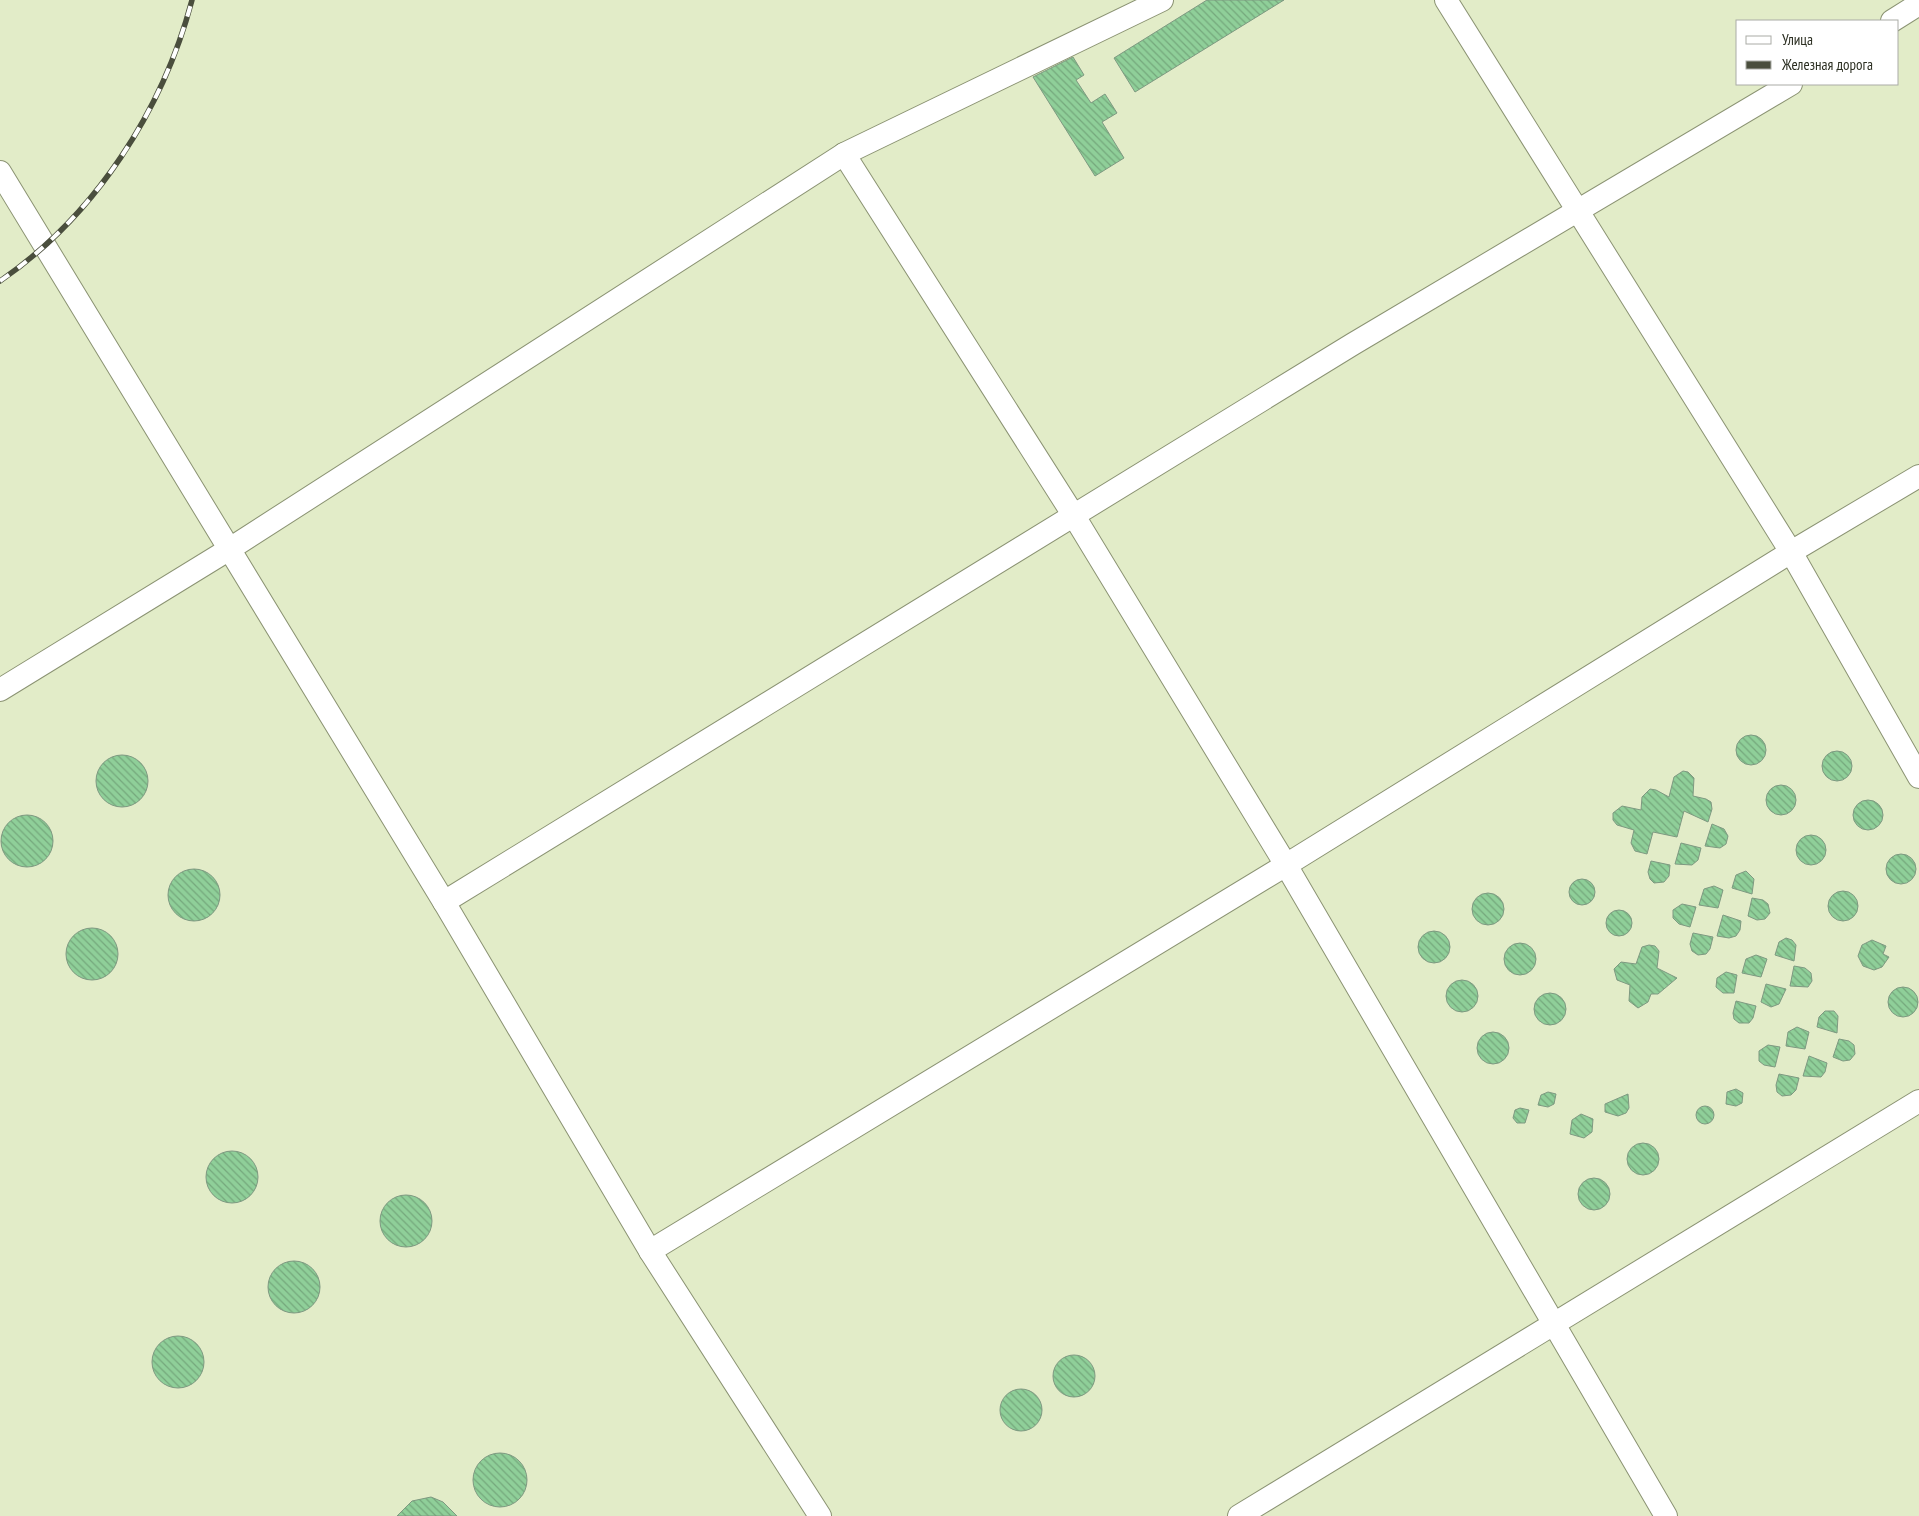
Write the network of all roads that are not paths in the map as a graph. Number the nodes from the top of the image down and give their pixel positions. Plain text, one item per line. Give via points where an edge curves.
1 (1162, 0) edge
2 (1446, 0) edge
3 (1919, 4) edge
4 (1894, 20) edge
5 (1788, 85) edge
6 (844, 154) junction
7 (0, 172) edge
8 (1578, 212) junction
9 (1919, 476) edge
10 (1074, 516) junction
11 (228, 550) junction
12 (1791, 552) junction
13 (0, 690) edge
14 (1919, 777) edge
15 (1286, 865) junction
16 (444, 902) junction
17 (1919, 1101) edge
18 (650, 1251) junction
19 (1553, 1324) junction
20 (820, 1516) edge
21 (1239, 1516) edge
22 (1666, 1516) edge

1 - 6 lane
2 - 8 lane
3 - 4 lane
5 - 8 lane
6 - 10 lane
6 - 11 lane
7 - 11 lane
8 - 10 lane via 1361,339
8 - 12 lane
9 - 12 lane
10 - 15 lane
10 - 16 lane
11 - 13 lane
11 - 16 lane
12 - 14 lane
12 - 15 lane
15 - 18 lane
15 - 19 lane
16 - 18 lane
17 - 19 lane
18 - 20 lane
19 - 21 lane
19 - 22 lane

